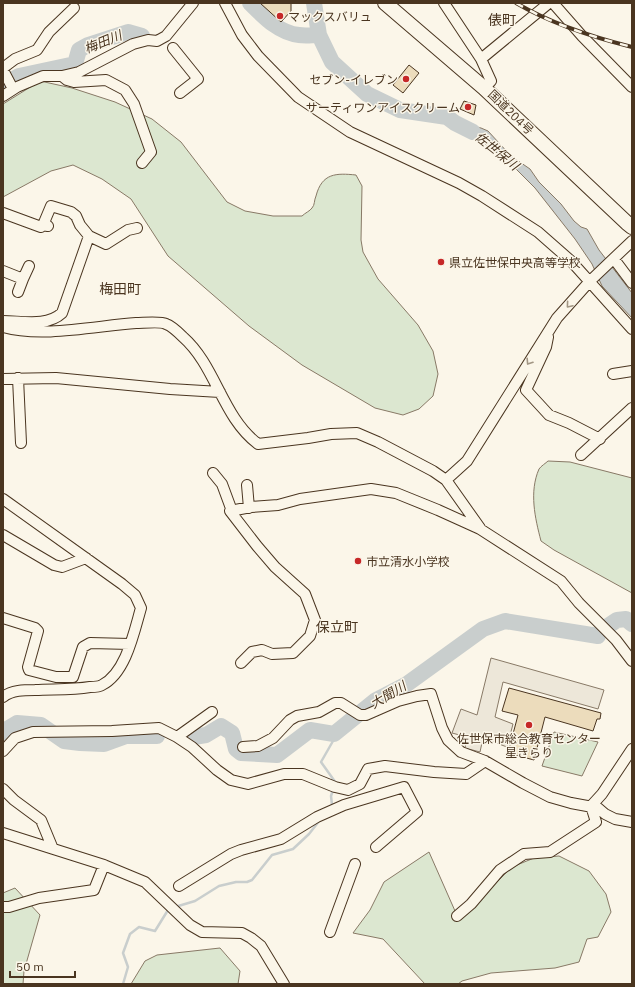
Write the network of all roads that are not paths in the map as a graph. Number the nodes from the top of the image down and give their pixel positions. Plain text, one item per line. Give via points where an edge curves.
1 (193, 3) edge
2 (225, 3) edge
3 (385, 3) edge
4 (444, 3) edge
5 (548, 3) edge
6 (553, 3) edge
7 (74, 8) dead end
8 (156, 41) junction
9 (481, 59) junction
10 (3, 69) edge
11 (62, 76) junction
12 (632, 87) edge
13 (484, 88) junction
14 (13, 89) junction
15 (180, 93) dead end
16 (3, 96) edge
17 (142, 162) dead end
18 (3, 213) edge
19 (632, 227) edge
20 (136, 228) dead end
21 (89, 236) junction
22 (632, 241) edge
23 (611, 262) junction
24 (28, 266) dead end
25 (3, 271) edge
26 (23, 279) junction
27 (590, 281) junction
28 (632, 283) edge
29 (18, 292) dead end
30 (3, 322) edge
31 (3, 327) edge
32 (550, 329) junction
33 (632, 329) edge
34 (632, 371) edge
35 (613, 374) dead end
36 (18, 378) junction
37 (3, 379) edge
38 (220, 392) junction
39 (632, 408) edge
40 (600, 439) junction
41 (21, 443) dead end
42 (581, 455) dead end
43 (213, 474) dead end
44 (446, 480) junction
45 (247, 485) dead end
46 (3, 499) edge
47 (249, 508) junction
48 (232, 511) junction
49 (480, 529) junction
50 (3, 535) edge
51 (86, 558) junction
52 (3, 618) edge
53 (130, 644) junction
54 (632, 661) edge
55 (241, 663) dead end
56 (3, 697) edge
57 (212, 712) dead end
58 (177, 737) junction
59 (243, 747) dead end
60 (632, 749) edge
61 (3, 751) edge
62 (485, 761) junction
63 (3, 789) edge
64 (591, 806) junction
65 (628, 822) edge
66 (632, 827) edge
67 (3, 833) edge
68 (376, 847) dead end
69 (53, 849) junction
70 (355, 864) dead end
71 (104, 865) junction
72 (178, 886) dead end
73 (3, 907) edge
74 (457, 916) dead end
75 (330, 932) dead end
76 (284, 984) edge

1 - 8 street via 166,36
2 - 27 street via 242,35 258,56 298,97 350,132 482,196 538,232
3 - 13 highway, 国道204号
4 - 9 street
5 - 9 street
6 - 12 street
7 - 10 street via 49,32 37,50 15,58
8 - 11 street via 148,40 133,44 79,72
8 - 15 street via 178,49 198,79
9 - 13 street via 491,81
10 - 14 street
11 - 14 street via 43,76
11 - 17 street via 74,82 106,80 125,90 134,104 151,152
13 - 19 highway, 国道204号
14 - 16 street
18 - 21 street via 41,227 46,226 51,206 71,212
20 - 21 street via 106,244
21 - 30 street via 62,313 56,319
22 - 23 street
23 - 27 street
23 - 28 street
24 - 26 street
25 - 26 street
26 - 29 street
27 -> 32 street
27 - 33 street
31 - 38 street via 35,332 117,324 166,324 192,347
32 - 40 street via 546,347 526,390 550,415
32 -> 44 street via 467,461
34 - 35 street
36 - 37 street
36 - 38 street via 56,378
36 - 41 street
38 - 44 street via 238,424 258,444 357,433
39 - 40 street
40 - 42 street
43 - 48 street via 222,484
44 - 49 street
45 - 47 street
46 - 51 street
47 - 48 street
47 - 49 street via 371,488 396,493
48 - 55 street via 275,567 305,594 315,620 310,636 293,653 272,654 262,650 252,652
49 - 54 street via 561,581
50 - 51 street via 54,566 62,567
51 - 53 street via 127,588 138,600 141,608
52 - 53 street via 36,628 38,631 29,670 56,677 73,677 83,647 90,643
53 - 56 street via 115,675 102,685 76,690 20,690
57 - 58 street
58 - 61 street via 159,728 33,732 15,738
58 - 62 street via 231,780 248,784 284,774 303,774 348,790 360,784 368,769 385,766 466,774
59 - 62 street via 258,746 273,738 290,720 319,712 334,703 341,703 360,715 366,715 398,701 431,694 448,740 461,752
60 - 64 street
62 - 64 street via 550,797
63 - 69 street via 41,820
64 - 65 street via 615,819
64 - 74 street via 596,822 550,852 524,854 500,870 471,904
65 - 66 street
67 - 69 street
68 - 72 street via 417,812 404,787 344,805 317,817 281,839 231,854
69 - 71 street
70 - 75 street
71 - 73 street via 94,890 39,898
71 - 76 street via 145,882 190,925 202,932 242,933 251,938 261,946

